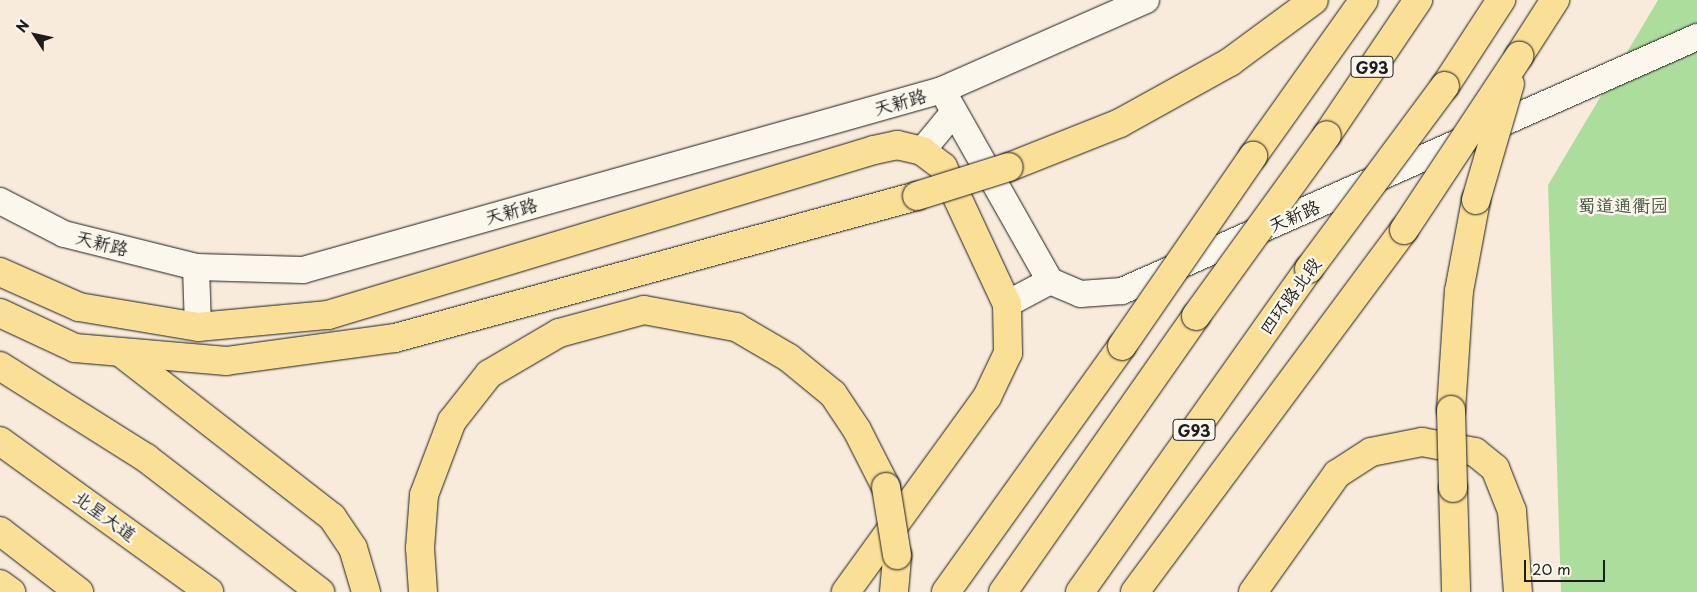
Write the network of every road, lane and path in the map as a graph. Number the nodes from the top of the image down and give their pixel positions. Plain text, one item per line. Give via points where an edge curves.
1 (1146, 0) edge
2 (1314, 0) edge
3 (1364, 0) edge
4 (1418, 0) edge
5 (1501, 0) edge
6 (1555, 0) edge
7 (1697, 37) edge
8 (1519, 56) junction
9 (948, 101) junction
10 (922, 151) junction
11 (0, 201) edge
12 (196, 267) junction
13 (0, 272) edge
14 (1050, 281) junction
15 (1007, 304) junction
16 (0, 313) edge
17 (198, 327) junction
18 (120, 352) junction
19 (0, 366) edge
20 (0, 441) edge
21 (0, 531) edge
22 (0, 584) edge
23 (11, 592) edge
24 (79, 592) edge
25 (209, 592) edge
26 (320, 592) edge
27 (366, 592) edge
28 (423, 592) edge
29 (846, 592) edge
30 (894, 592) edge
31 (946, 592) edge
32 (1004, 592) edge
33 (1080, 592) edge
34 (1135, 592) edge
35 (1253, 592) edge
36 (1456, 592) edge
37 (1518, 592) edge

1 - 9 street
2 - 18 main road, bridge via 1230,62 1120,123 1009,167 917,196 396,338 226,361
3 - 31 main road, bridge
4 - 32 main road, G93, bridge
5 - 33 main road, 四环路北段 / G93, bridge via 1445,86 1309,269
6 - 8 main road
7 - 14 street, 天新路 via 1122,291 1080,294
8 - 34 main road, bridge via 1404,230
8 - 36 main road, bridge via 1476,200 1459,291 1451,410
9 - 10 street
9 - 12 street, 天新路 via 303,270
9 - 14 street, 天新路
10 - 15 main road via 943,167
10 - 17 main road via 897,145 874,150 328,315
11 - 12 street, 天新路 via 64,234
12 - 17 street
13 - 17 main road via 79,307
14 - 15 street
15 - 29 main road via 1008,352 987,397
16 - 18 main road via 76,348
18 - 27 main road via 332,517 353,548
19 - 26 main road via 146,458
20 - 25 main road, 北星大道
21 - 24 main road
22 - 23 main road
28 - 30 main road, bridge via 420,548 424,495 452,421 489,374 559,333 644,310 736,327 789,358 833,394 857,430 886,487 897,555
35 - 37 main road via 1338,474 1371,452 1422,442 1475,452 1495,468 1512,511

